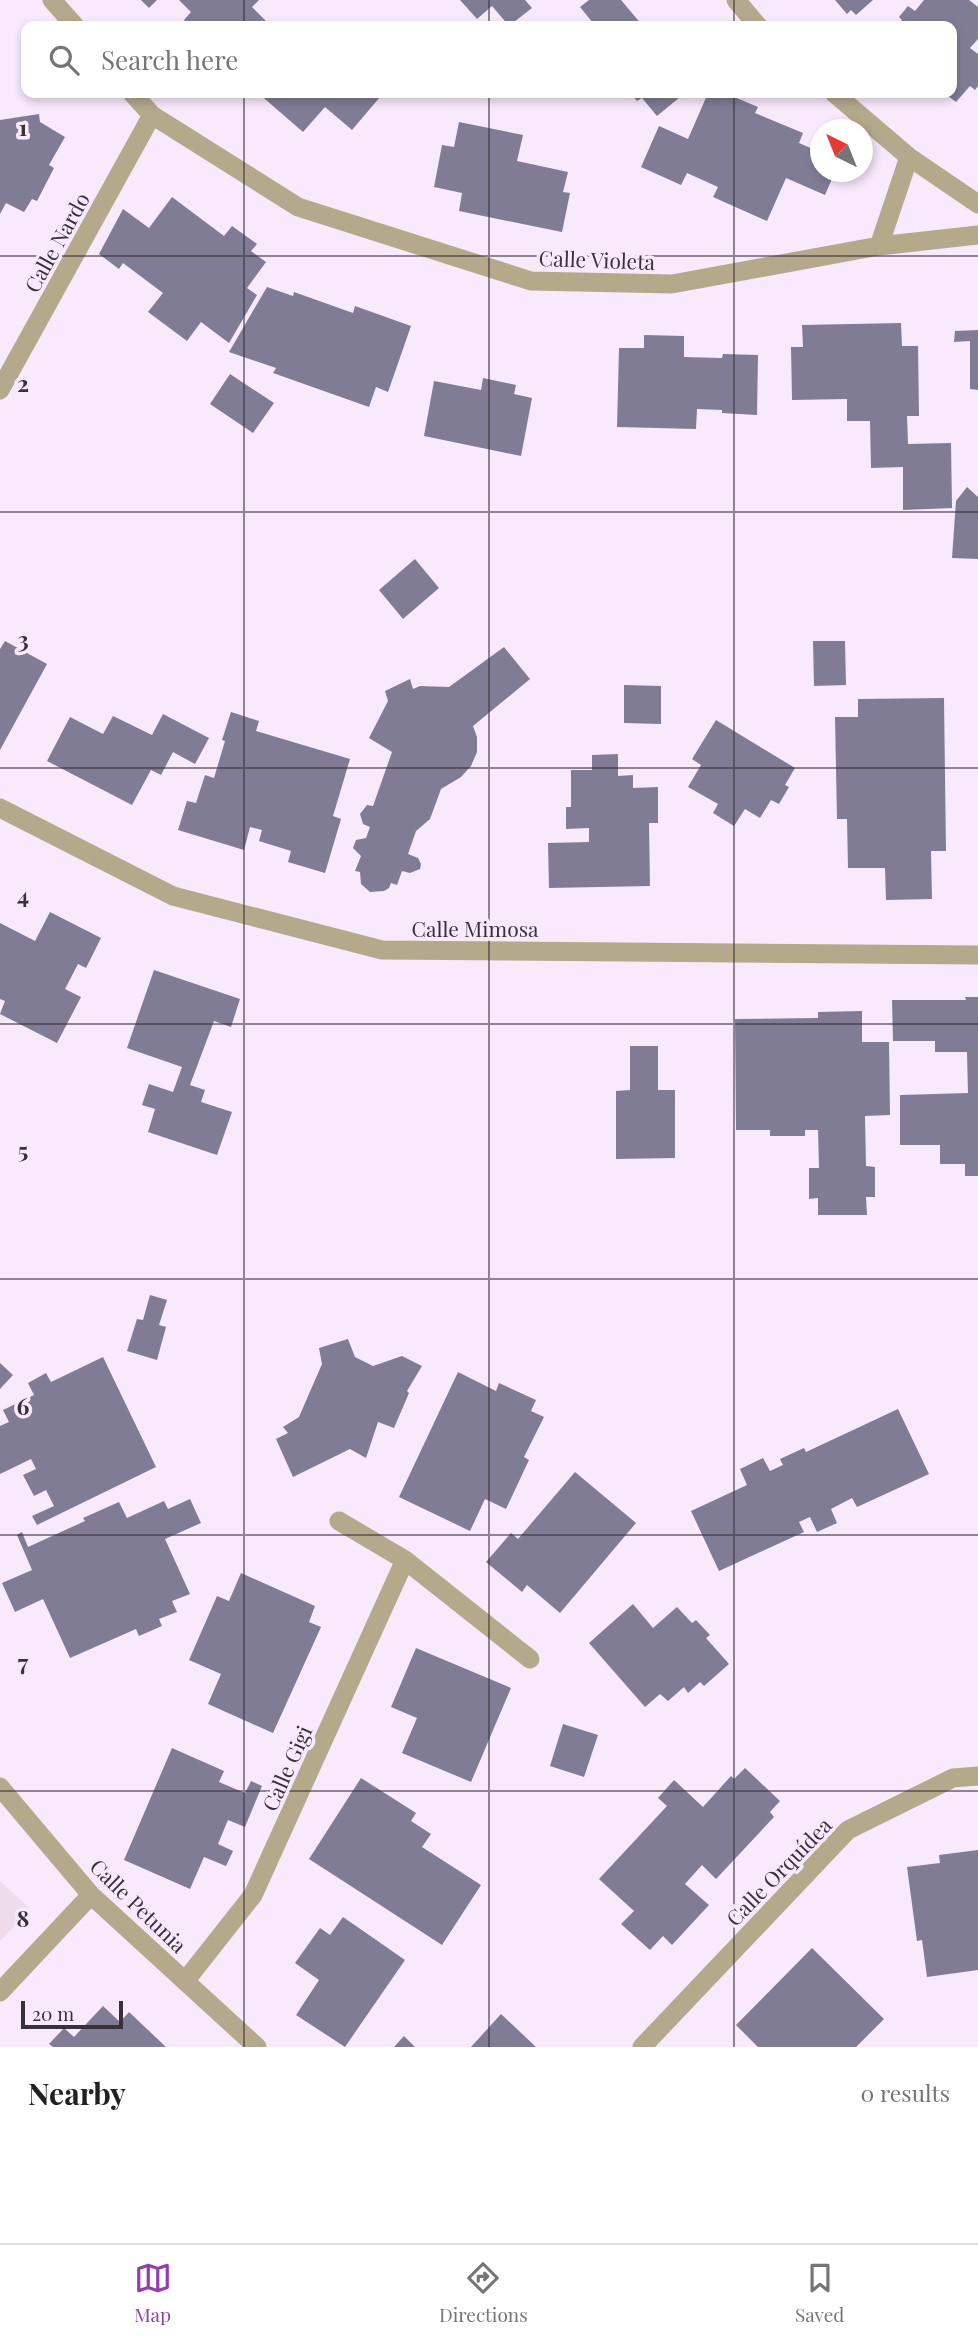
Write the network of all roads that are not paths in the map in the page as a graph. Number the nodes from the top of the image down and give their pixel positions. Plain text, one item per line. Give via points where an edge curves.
1 (52, 0) edge
2 (736, 0) edge
3 (71, 21) edge
4 (754, 21) edge
5 (136, 98) edge
6 (840, 98) edge
7 (152, 116) junction
8 (909, 157) junction
9 (978, 204) edge
10 (978, 235) edge
11 (879, 246) junction
12 (0, 390) edge
13 (0, 808) edge
14 (978, 954) edge
15 (339, 1521) dead end
16 (405, 1560) junction
17 (530, 1659) dead end
18 (978, 1776) edge
19 (0, 1787) edge
20 (91, 1895) junction
21 (186, 1980) junction
22 (0, 1992) edge
23 (257, 2047) edge
24 (642, 2047) edge

1 - 3 street
2 - 4 street
5 - 7 street, Calle Violeta
6 - 8 street
7 - 11 street, Calle Violeta via 298,207 531,281 672,284
7 - 12 street, Calle Nardo
8 - 9 street
8 - 11 street
10 - 11 street, Calle Violeta
13 - 14 street, Calle Mimosa via 173,896 382,950
15 - 16 street
16 - 17 street
16 - 21 street, Calle Gigi via 253,1895
18 - 24 street, Calle Orquídea via 953,1778 848,1830
19 - 20 street, Calle Petunia
20 - 21 street, Calle Petunia
20 - 22 street
21 - 23 street, Calle Petunia

